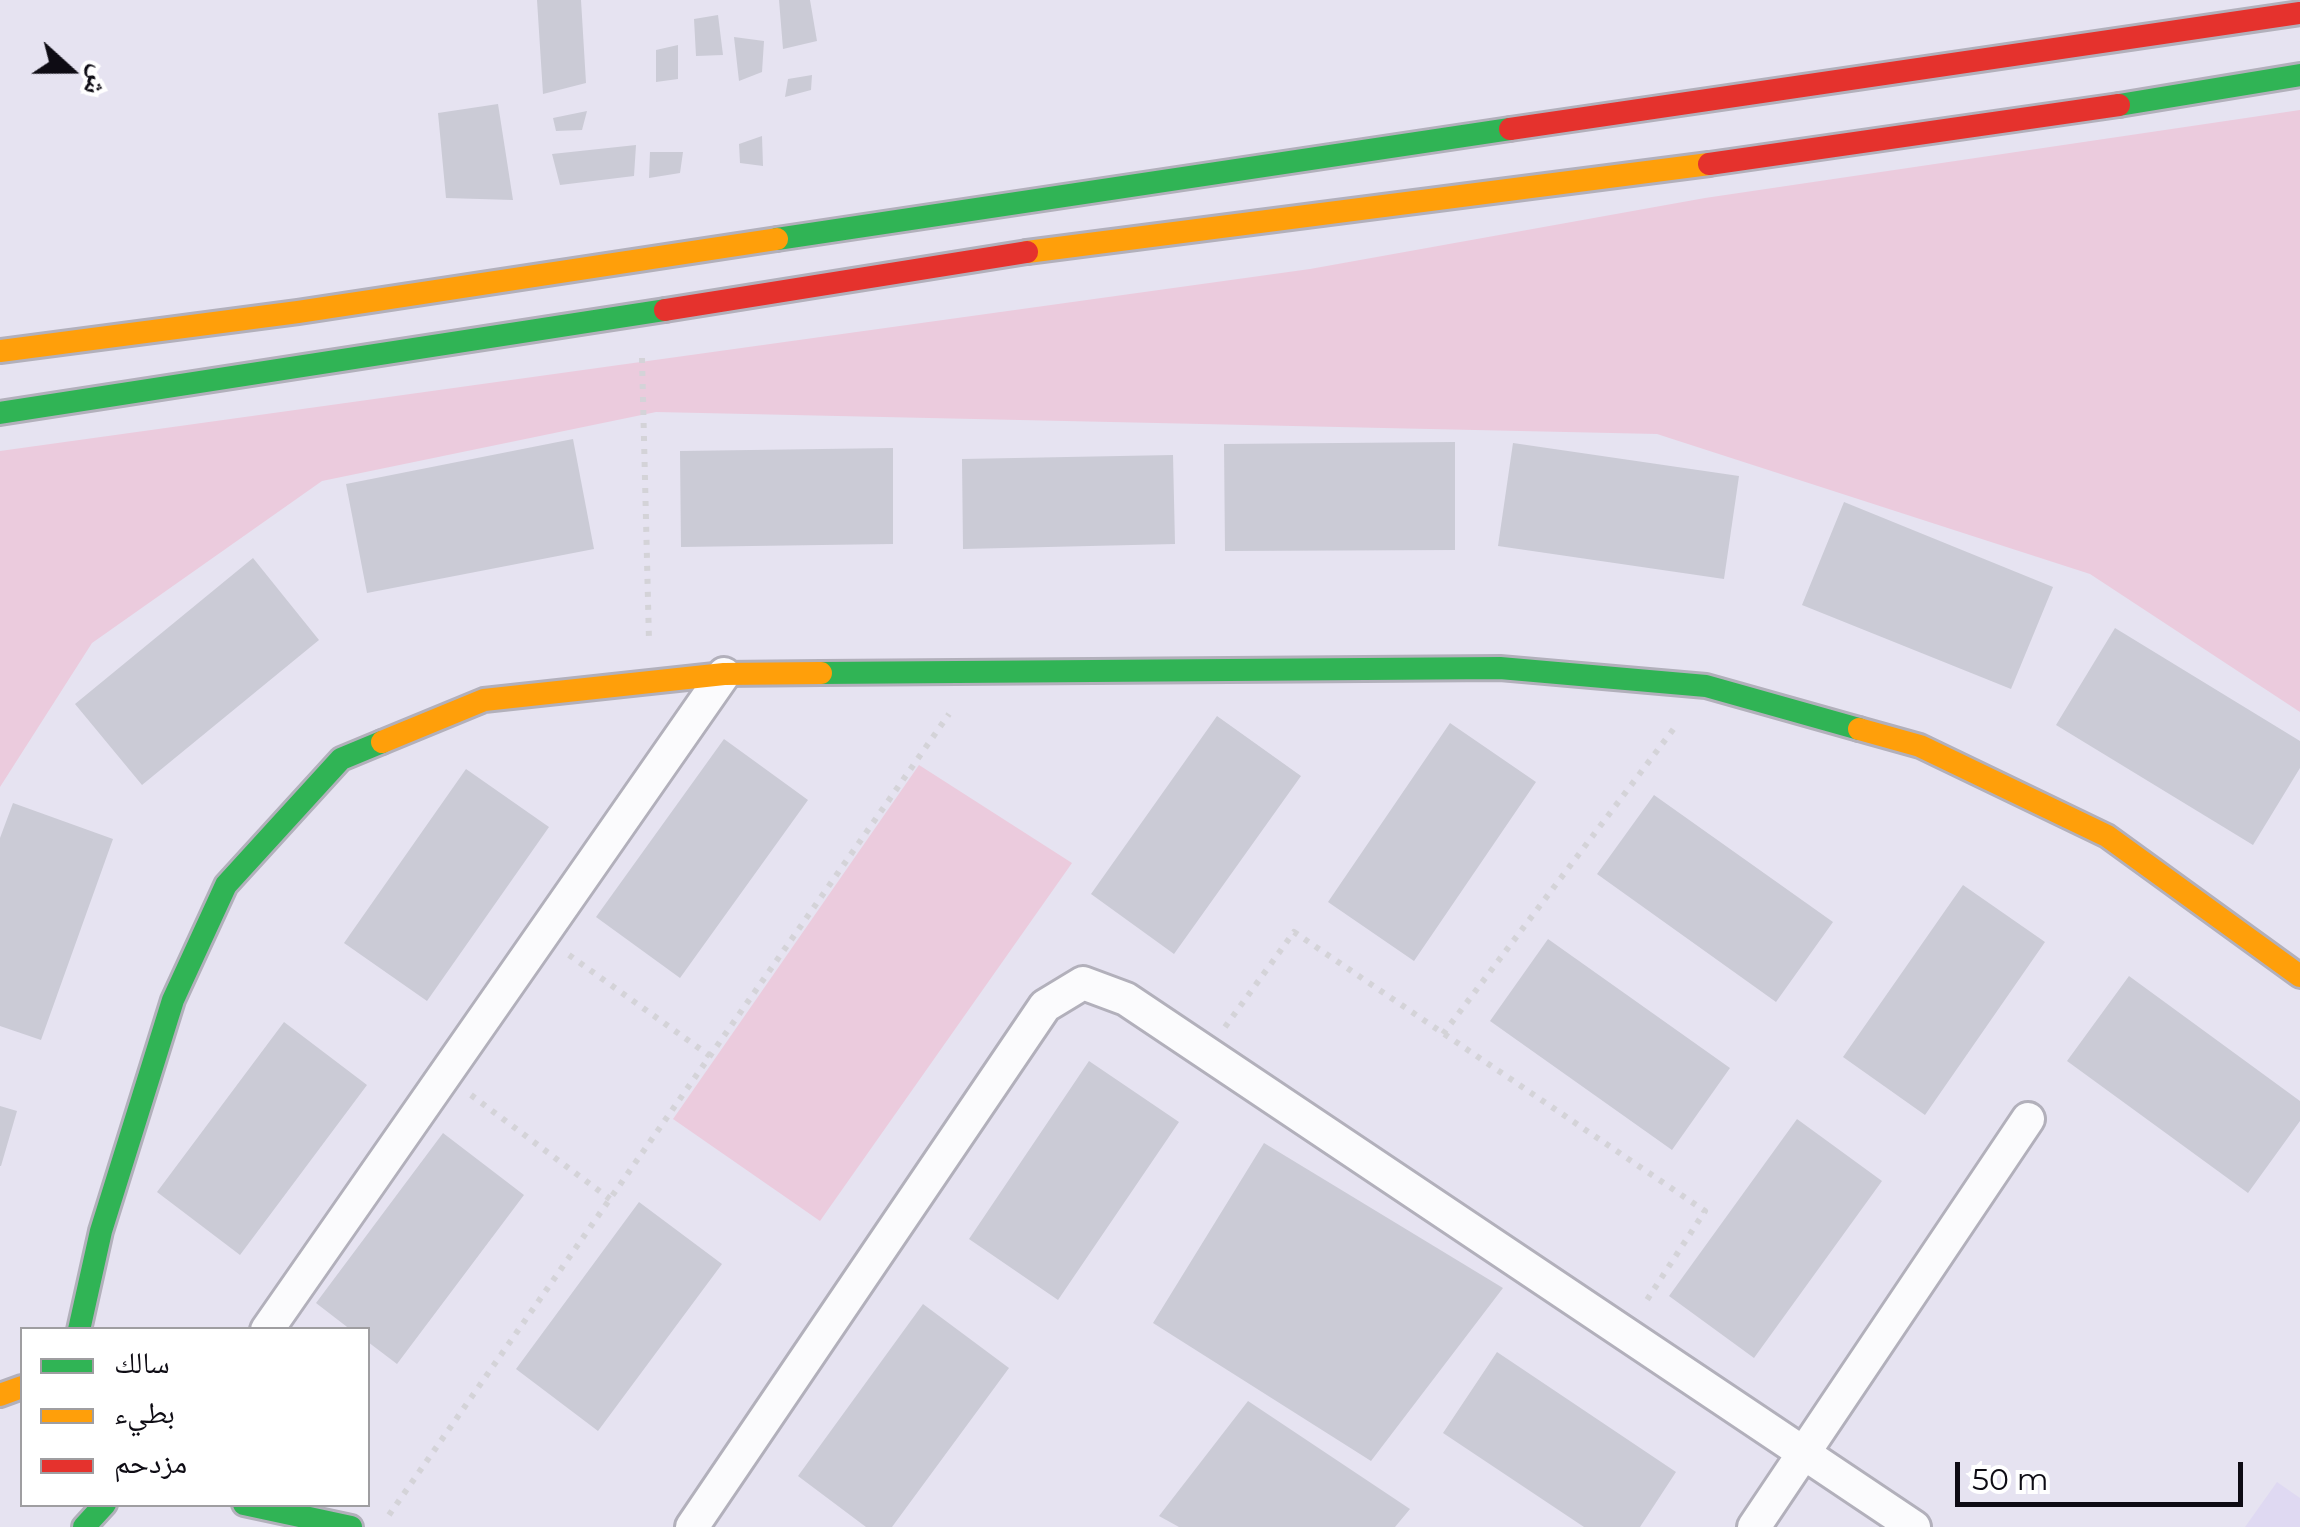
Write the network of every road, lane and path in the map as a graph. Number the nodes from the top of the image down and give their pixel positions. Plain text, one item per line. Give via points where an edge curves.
1 (2300, 13) edge
2 (2300, 75) edge
3 (641, 314) junction
4 (0, 351) edge
5 (0, 413) edge
6 (978, 672) junction
7 (724, 674) junction
8 (650, 682) junction
9 (1706, 686) junction
10 (542, 935) junction
11 (2300, 976) edge
12 (1444, 1034) junction
13 (1207, 1053) junction
14 (710, 1056) junction
15 (444, 1075) junction
16 (2028, 1120) dead end
17 (610, 1199) junction
18 (80, 1327) edge
19 (269, 1327) edge
20 (1626, 1332) junction
21 (1804, 1451) junction
22 (102, 1507) edge
23 (258, 1507) edge
24 (84, 1527) edge
25 (351, 1527) edge
26 (381, 1527) edge
27 (692, 1527) edge
28 (1754, 1527) edge
29 (1914, 1527) edge

1 - 4 main road
2 - 3 main road via 1949,132 1057,247
3 - 5 main road
3 - 8 path
6 - 7 main road
6 - 9 main road via 1500,668
6 - 14 path
7 - 8 main road
7 - 10 street
8 - 18 main road via 484,700 342,759 226,885 174,1000 102,1231
9 - 11 main road via 1920,746 2107,836
9 - 12 path
10 - 14 path
10 - 15 street
12 - 13 path via 1294,932
12 - 20 path via 1705,1211
13 - 20 street
13 - 27 street via 1126,999 1082,982 1046,1006
14 - 17 path
15 - 17 path
15 - 19 street
16 - 21 street
17 - 26 path
20 - 21 street
21 - 28 street
21 - 29 street
22 - 24 main road
23 - 25 main road

